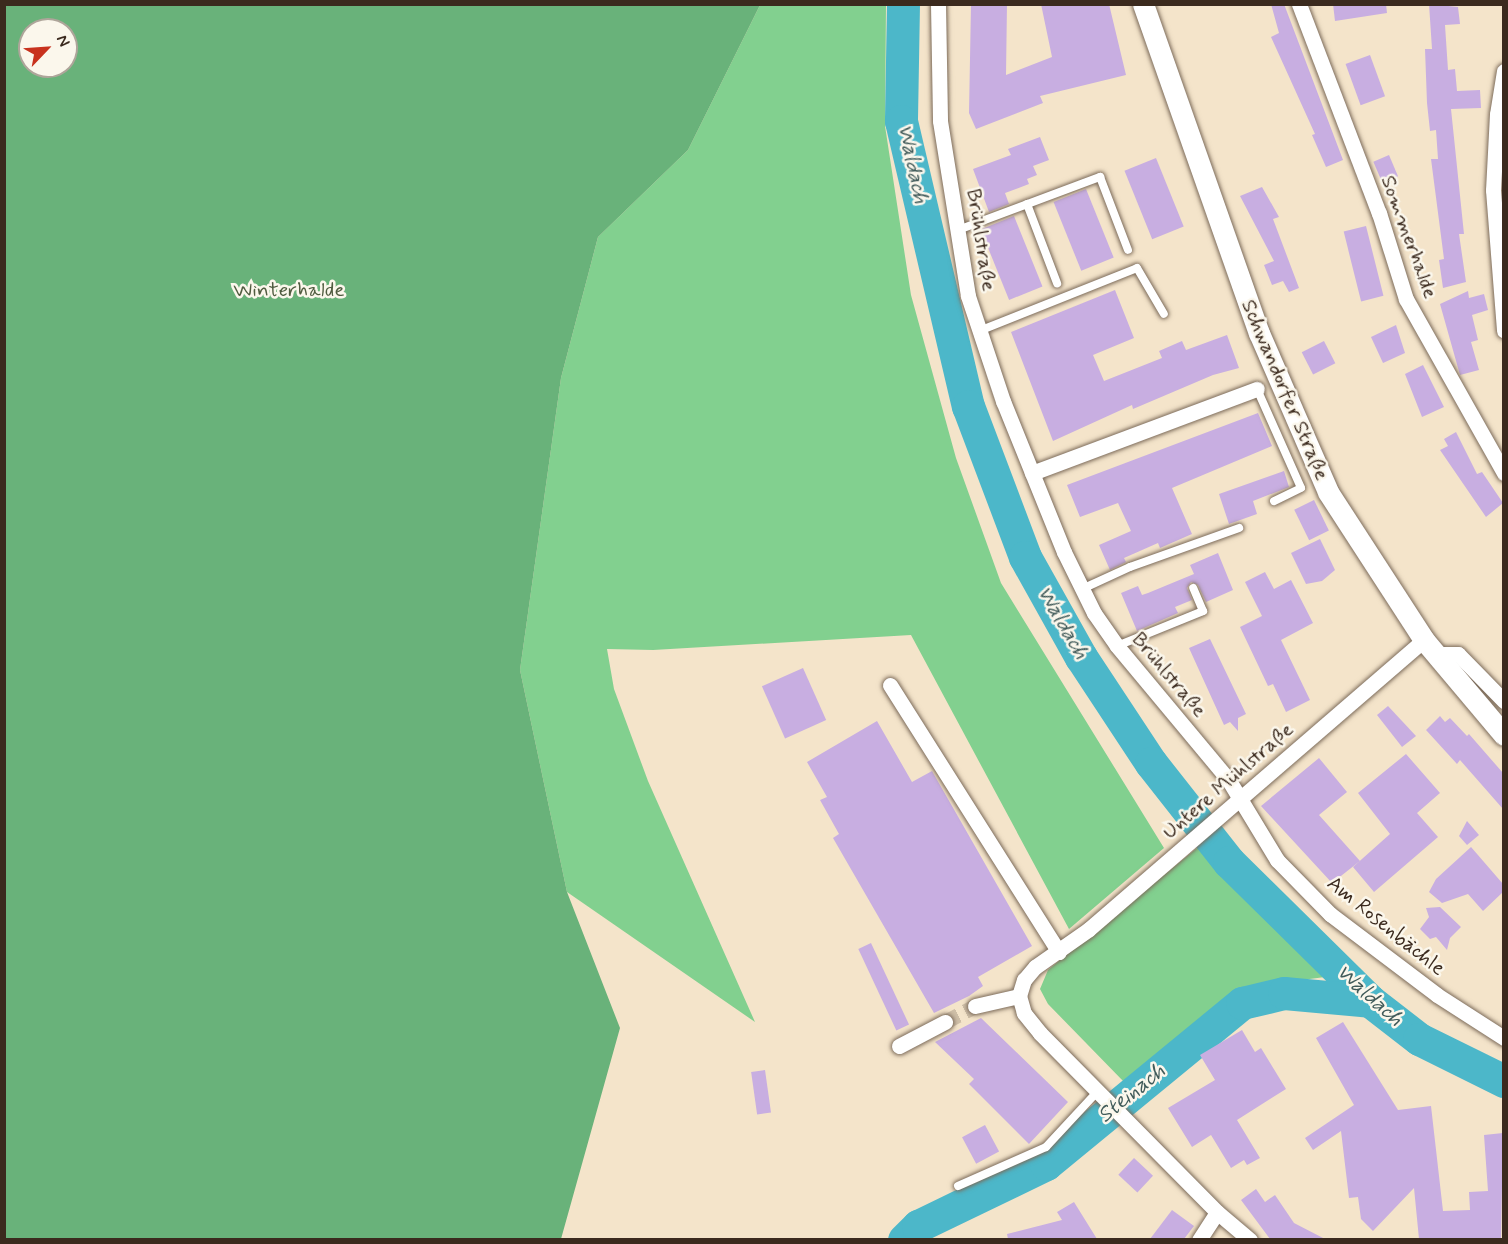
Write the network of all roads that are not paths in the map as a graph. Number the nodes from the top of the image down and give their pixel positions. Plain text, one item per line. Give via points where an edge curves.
1 (938, 4) edge
2 (1143, 4) edge
3 (1299, 4) edge
4 (1503, 71) edge
5 (1027, 204) junction
6 (958, 230) junction
7 (1128, 250) dead end
8 (1057, 283) dead end
9 (1164, 314) dead end
10 (978, 331) junction
11 (1503, 331) edge
12 (1257, 389) joint
13 (1032, 473) junction
14 (1503, 473) edge
15 (1274, 501) dead end
16 (1239, 528) dead end
17 (1193, 588) dead end
18 (1082, 589) junction
19 (1117, 646) junction
20 (1430, 647) junction
21 (890, 685) dead end
22 (1503, 702) edge
23 (1503, 735) edge
24 (1239, 799) junction
25 (1059, 952) junction
26 (1019, 996) junction
27 (975, 1006) tunnel mouth
28 (945, 1022) tunnel mouth
29 (1503, 1038) edge
30 (899, 1046) dead end
31 (1103, 1094) junction
32 (958, 1186) dead end
33 (1217, 1212) junction
34 (1199, 1239) edge
35 (1250, 1239) edge

1 - 6 street, Brühlstraße via 940,121
2 - 20 main road, Schwandorfer Straße via 1277,381 1333,501
3 - 14 street, Sommerhalde via 1379,213 1406,298
4 - 11 street via 1493,190
5 - 6 lane
5 - 7 lane via 1100,177
5 - 8 lane
6 - 10 street, Brühlstraße via 968,296
9 - 10 lane via 1137,268
10 - 13 street, Brühlstraße
12 - 13 street
12 - 15 lane via 1301,488
13 - 18 street, Brühlstraße
16 - 18 lane via 1130,567
17 - 19 lane via 1203,611
18 - 19 street, Brühlstraße
19 - 24 street, Brühlstraße via 1228,779
20 - 22 street via 1458,654
20 - 23 main road, Schwandorfer Straße
20 - 24 street, Untere Mühlstraße
21 - 25 street
24 - 25 street, Untere Mühlstraße
24 - 29 street, Am Rosenbächle via 1277,860 1330,914 1437,995
25 - 26 street, Untere Mühlstraße via 1035,967 1024,980
26 - 27 street
26 - 31 street via 1024,1013 1041,1033
28 - 30 street
31 - 32 lane via 1046,1147
31 - 33 street
33 - 34 street
33 - 35 street

